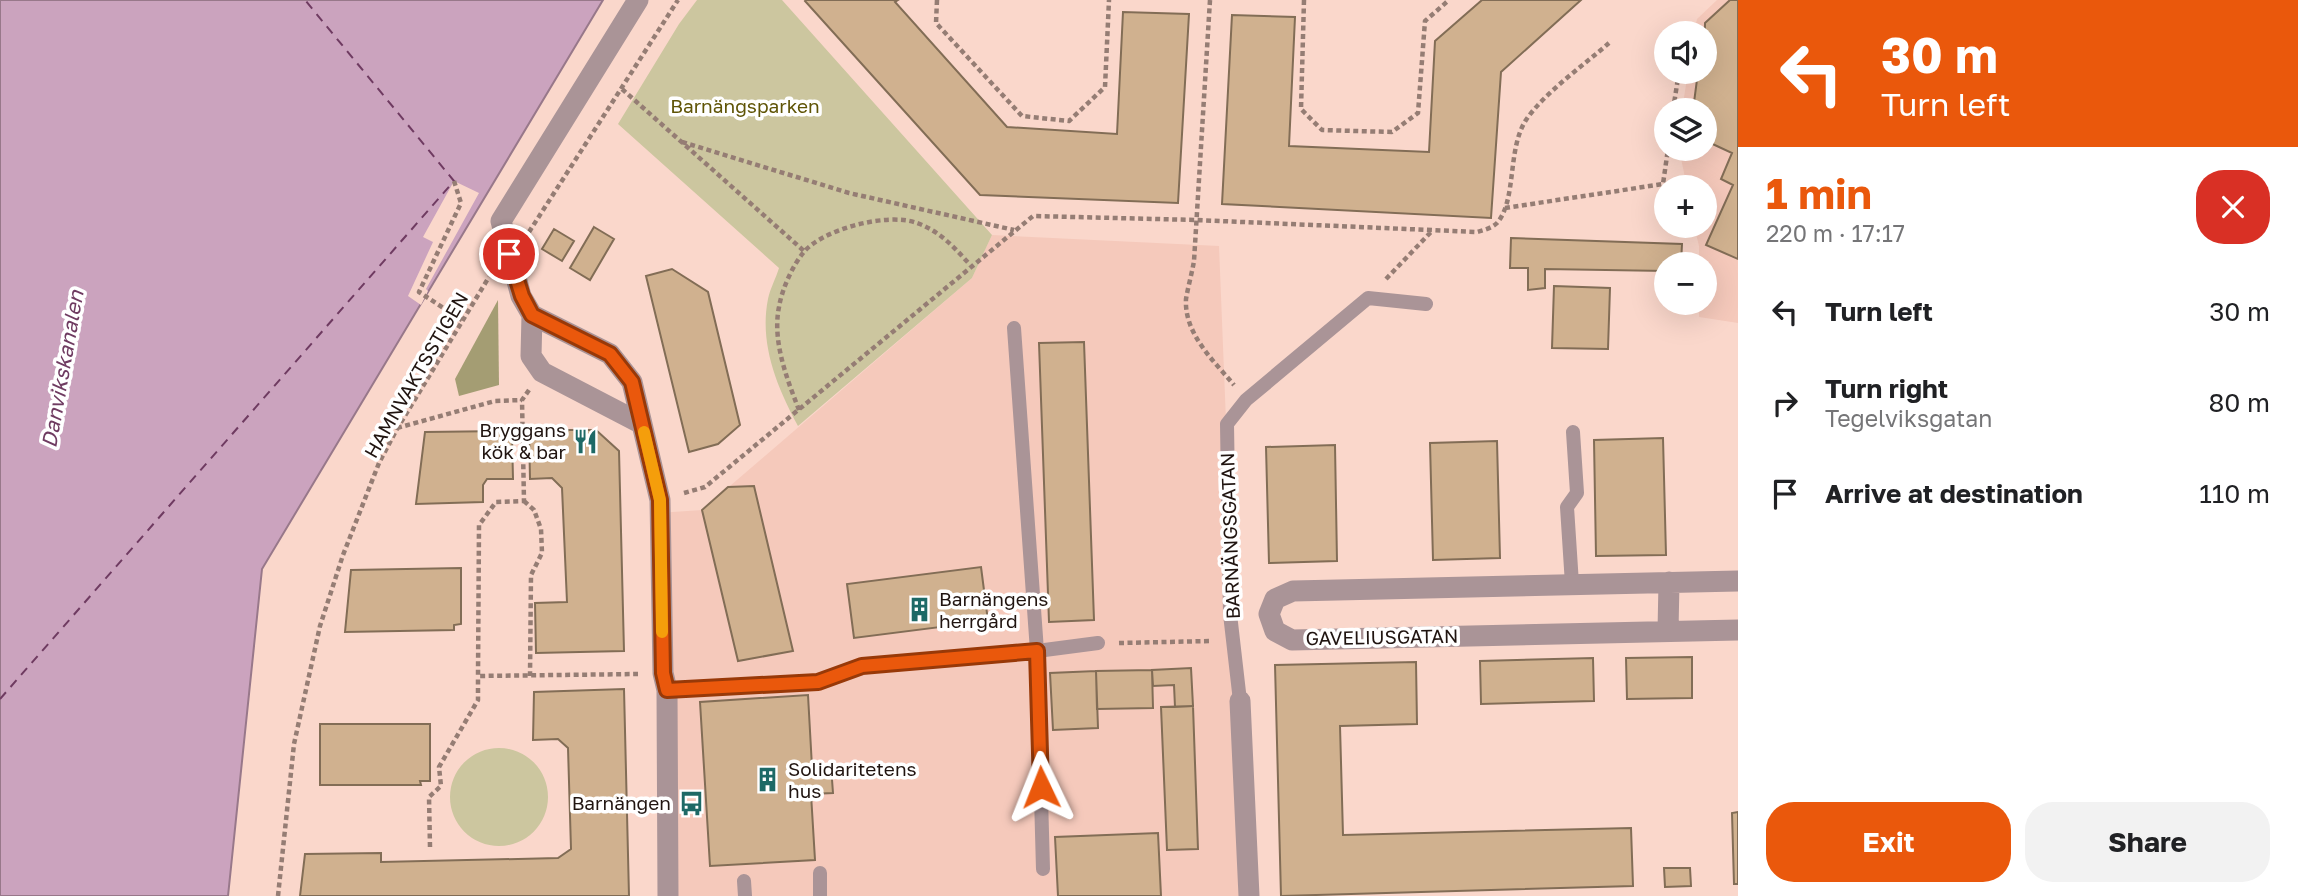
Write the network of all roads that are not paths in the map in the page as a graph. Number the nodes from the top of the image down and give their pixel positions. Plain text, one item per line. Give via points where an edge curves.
1 (638, 0) edge
2 (1426, 304) dead end
3 (532, 315) junction
4 (1014, 328) dead end
5 (642, 424) junction
6 (1573, 432) dead end
7 (1738, 581) edge
8 (1669, 582) junction
9 (1572, 584) junction
10 (1738, 630) edge
11 (1668, 631) junction
12 (1098, 643) road end
13 (1037, 651) junction
14 (665, 681) junction
15 (1240, 701) joint
16 (1044, 869) dead end
17 (820, 873) dead end
18 (668, 896) edge
19 (820, 896) edge
20 (1249, 896) edge

1 - 3 street via 501,221 522,296
2 - 15 lane, BARNÄNGSGATAN via 1368,298 1246,400 1227,424 1230,614
3 - 5 street via 610,354 632,382
3 - 5 street via 531,356 542,372
4 - 13 lane
5 - 14 street via 660,500
6 - 9 lane via 1577,494 1567,507
7 - 8 street, GAVELIUSGATAN
8 - 9 street, GAVELIUSGATAN
8 - 11 street
9 - 11 street, GAVELIUSGATAN via 1293,591 1275,599 1269,614 1275,631 1292,640
10 - 11 street, GAVELIUSGATAN
12 - 13 lane
13 - 14 lane via 862,666 818,682
13 - 16 lane
14 - 18 street
15 - 20 street, BARNÄNGSGATAN
17 - 19 lane

